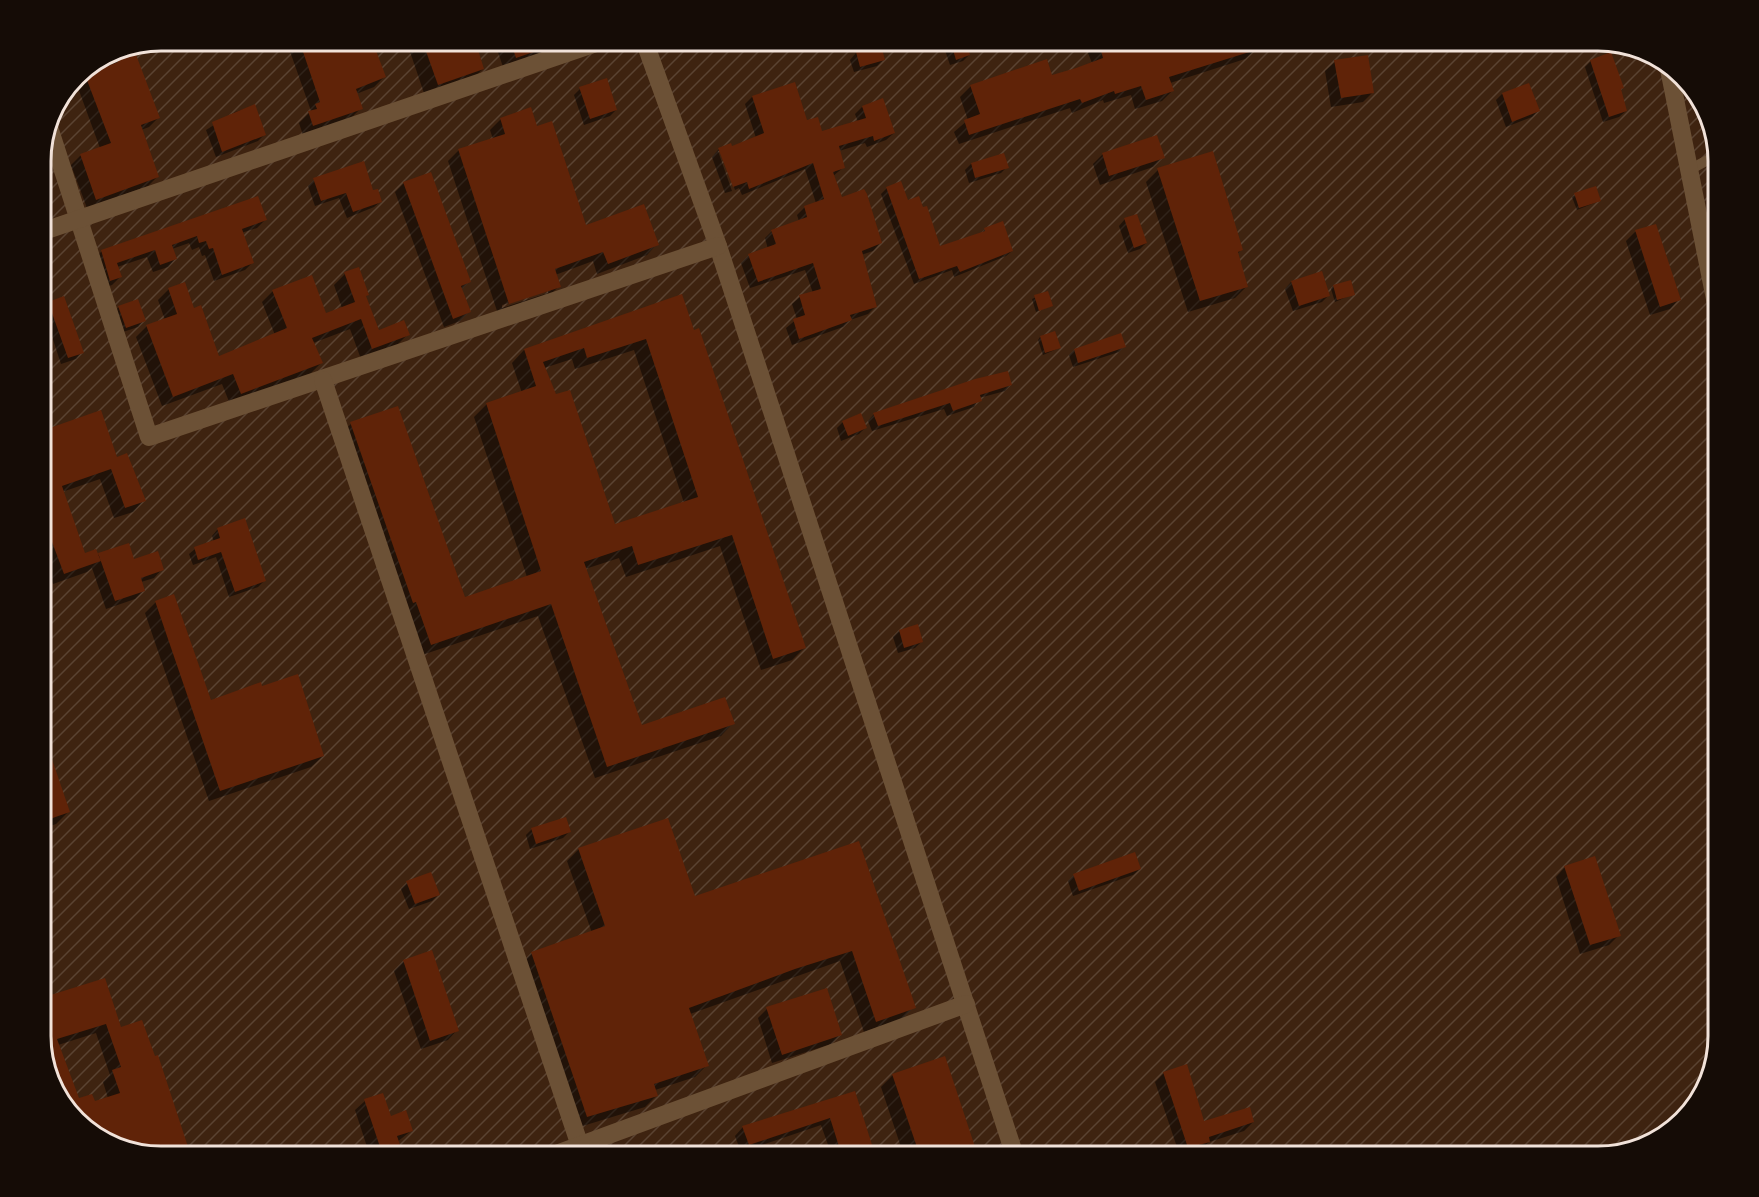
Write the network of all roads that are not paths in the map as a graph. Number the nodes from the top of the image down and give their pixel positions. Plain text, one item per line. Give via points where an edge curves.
1 (572, 51) edge
2 (648, 51) edge
3 (1671, 79) edge
4 (53, 141) edge
5 (1708, 160) edge
6 (1691, 169) junction
7 (77, 220) junction
8 (51, 229) edge
9 (718, 246) junction
10 (1708, 257) edge
11 (323, 380) junction
12 (966, 1004) junction
13 (580, 1146) joint
14 (1012, 1146) edge

1 - 7 street
2 - 9 street
3 - 6 street
4 - 7 street
5 - 6 lane
6 - 10 street
7 - 8 street
7 - 11 street via 149,437
9 - 11 street
9 - 12 street
11 - 13 street
12 - 13 street
12 - 14 street

